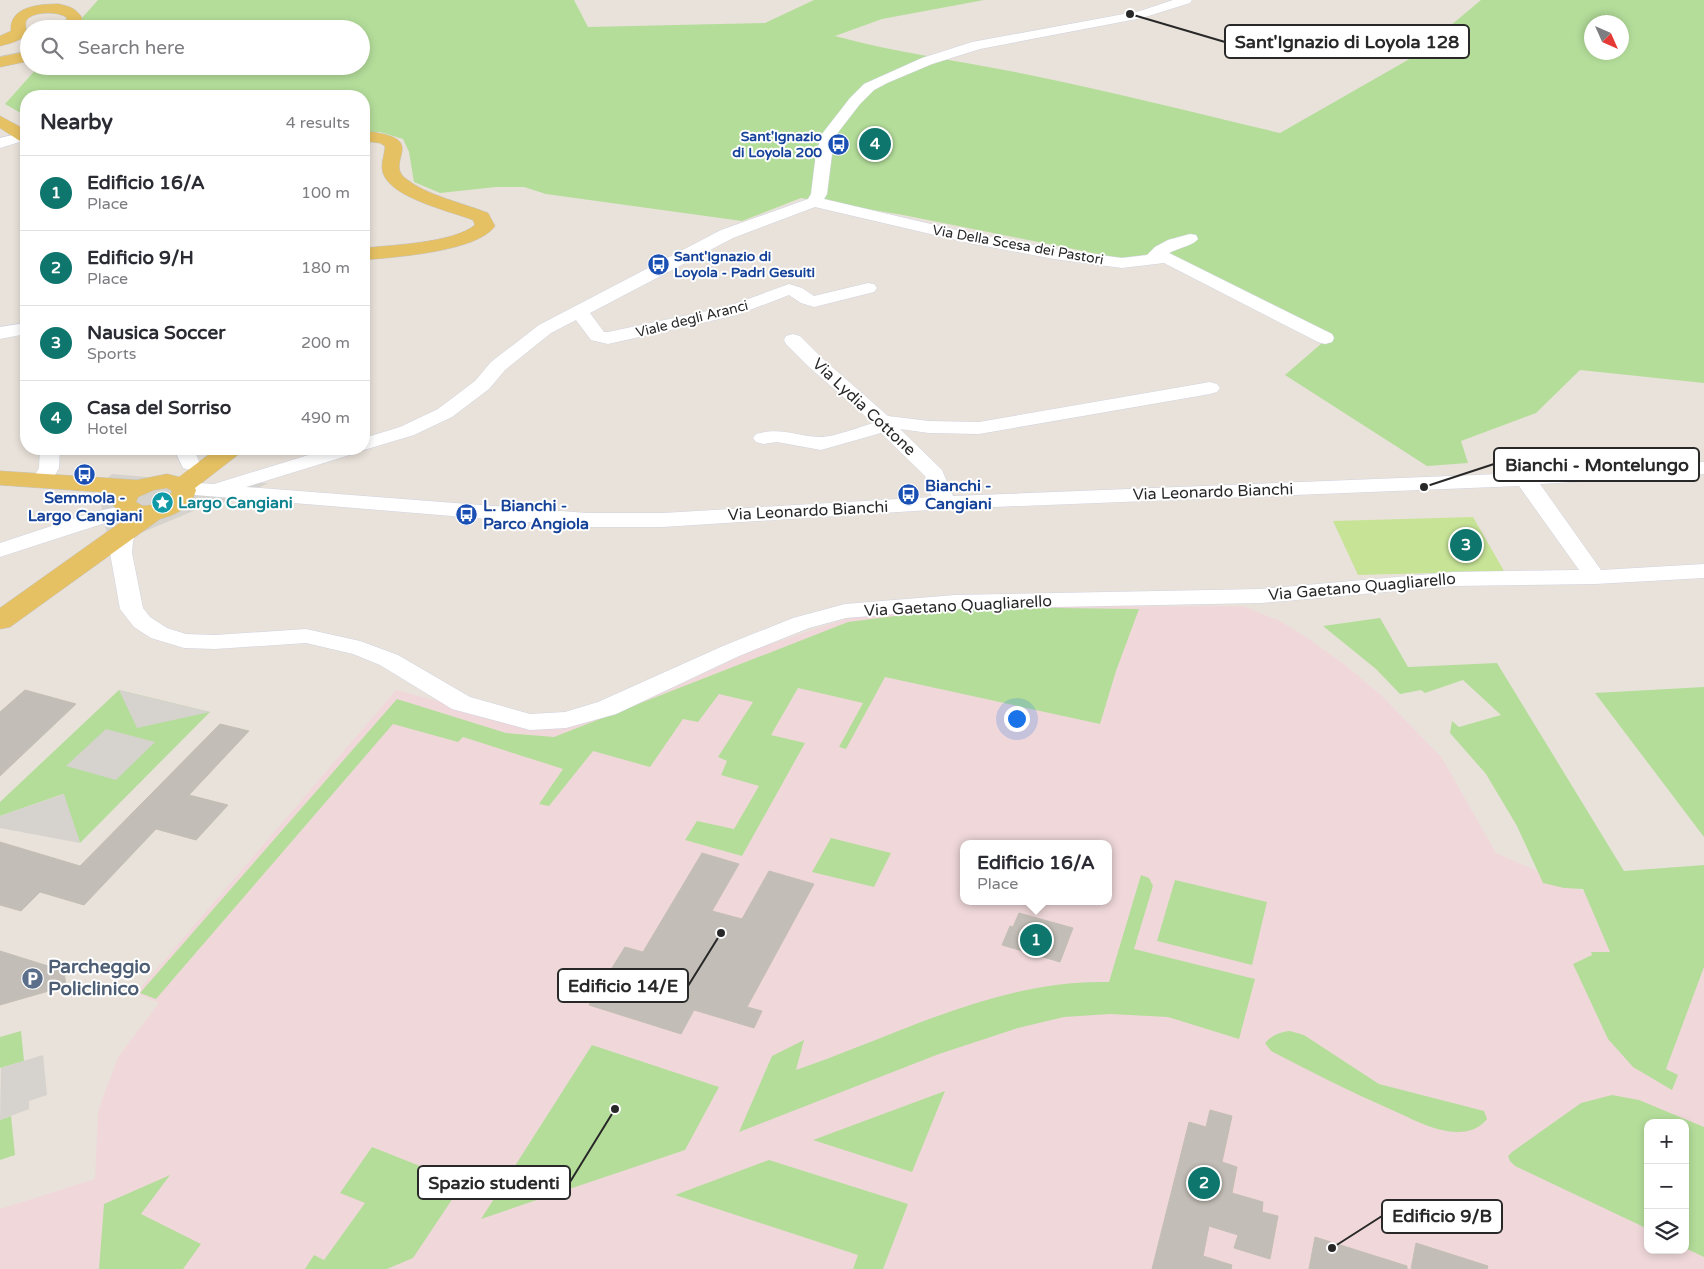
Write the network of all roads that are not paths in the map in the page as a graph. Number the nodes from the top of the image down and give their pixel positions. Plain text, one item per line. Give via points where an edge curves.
1 (1186, 0) edge
2 (74, 20) edge
3 (0, 42) edge
4 (20, 58) edge
5 (0, 62) edge
6 (0, 121) edge
7 (20, 133) edge
8 (370, 137) edge
9 (20, 138) edge
10 (0, 143) edge
11 (814, 202) junction
12 (1190, 239) dead end
13 (370, 253) edge
14 (1153, 259) junction
15 (868, 288) dead end
16 (579, 311) junction
17 (1325, 338) dead end
18 (792, 340) dead end
19 (1210, 388) dead end
20 (884, 423) junction
21 (763, 438) dead end
22 (370, 442) edge
23 (50, 455) edge
24 (221, 455) edge
25 (329, 455) edge
26 (1704, 468) edge
27 (0, 478) edge
28 (1525, 478) junction
29 (43, 480) junction
30 (167, 489) edge
31 (208, 491) junction
32 (945, 503) junction
33 (0, 550) edge
34 (1704, 571) edge
35 (1595, 577) junction
36 (0, 621) edge

1 - 11 street via 1142,14 977,45 869,87 829,134 819,194
2 - 3 main road via 70,12 42,10 22,16 18,22 18,33
4 - 5 main road
6 - 7 main road
8 - 13 main road via 384,138 394,144 390,161 394,177 404,186 481,217 485,226 476,235 456,241
9 - 10 street
11 - 14 street, Via Della Scesa dei Pastori via 1054,254 1122,263
11 - 16 street via 727,234
12 - 14 street via 1162,249
14 - 17 street, Via Della Scesa dei Pastori via 1168,258
15 - 16 street, Viale degli Aranci via 814,302 789,289 731,311 608,338 598,336
16 - 22 street via 545,329 445,413 408,431
18 - 20 street, Via Lydia Cottone
19 - 20 street via 979,428
20 - 21 street via 821,444 777,436
20 - 32 street, Via Lydia Cottone via 935,474
23 - 29 street via 49,468
24 - 30 main road
25 - 31 street
26 - 28 street, Via Leonardo Bianchi
27 - 29 main road
28 - 32 street, Via Leonardo Bianchi
28 - 35 street
29 - 30 main road
30 - 31 street
30 - 33 street via 102,518
30 - 35 street, Via Gaetano Quagliarello via 122,541 121,553 132,609 142,622 159,633 184,641 215,642 306,636 360,648 389,660 461,703 530,722 566,720 607,708 731,651 802,623 845,611 955,602 1261,596 1453,580
30 - 36 main road
31 - 32 street, Via Leonardo Bianchi via 587,520 663,520
34 - 35 street, Via Gaetano Quagliarello

